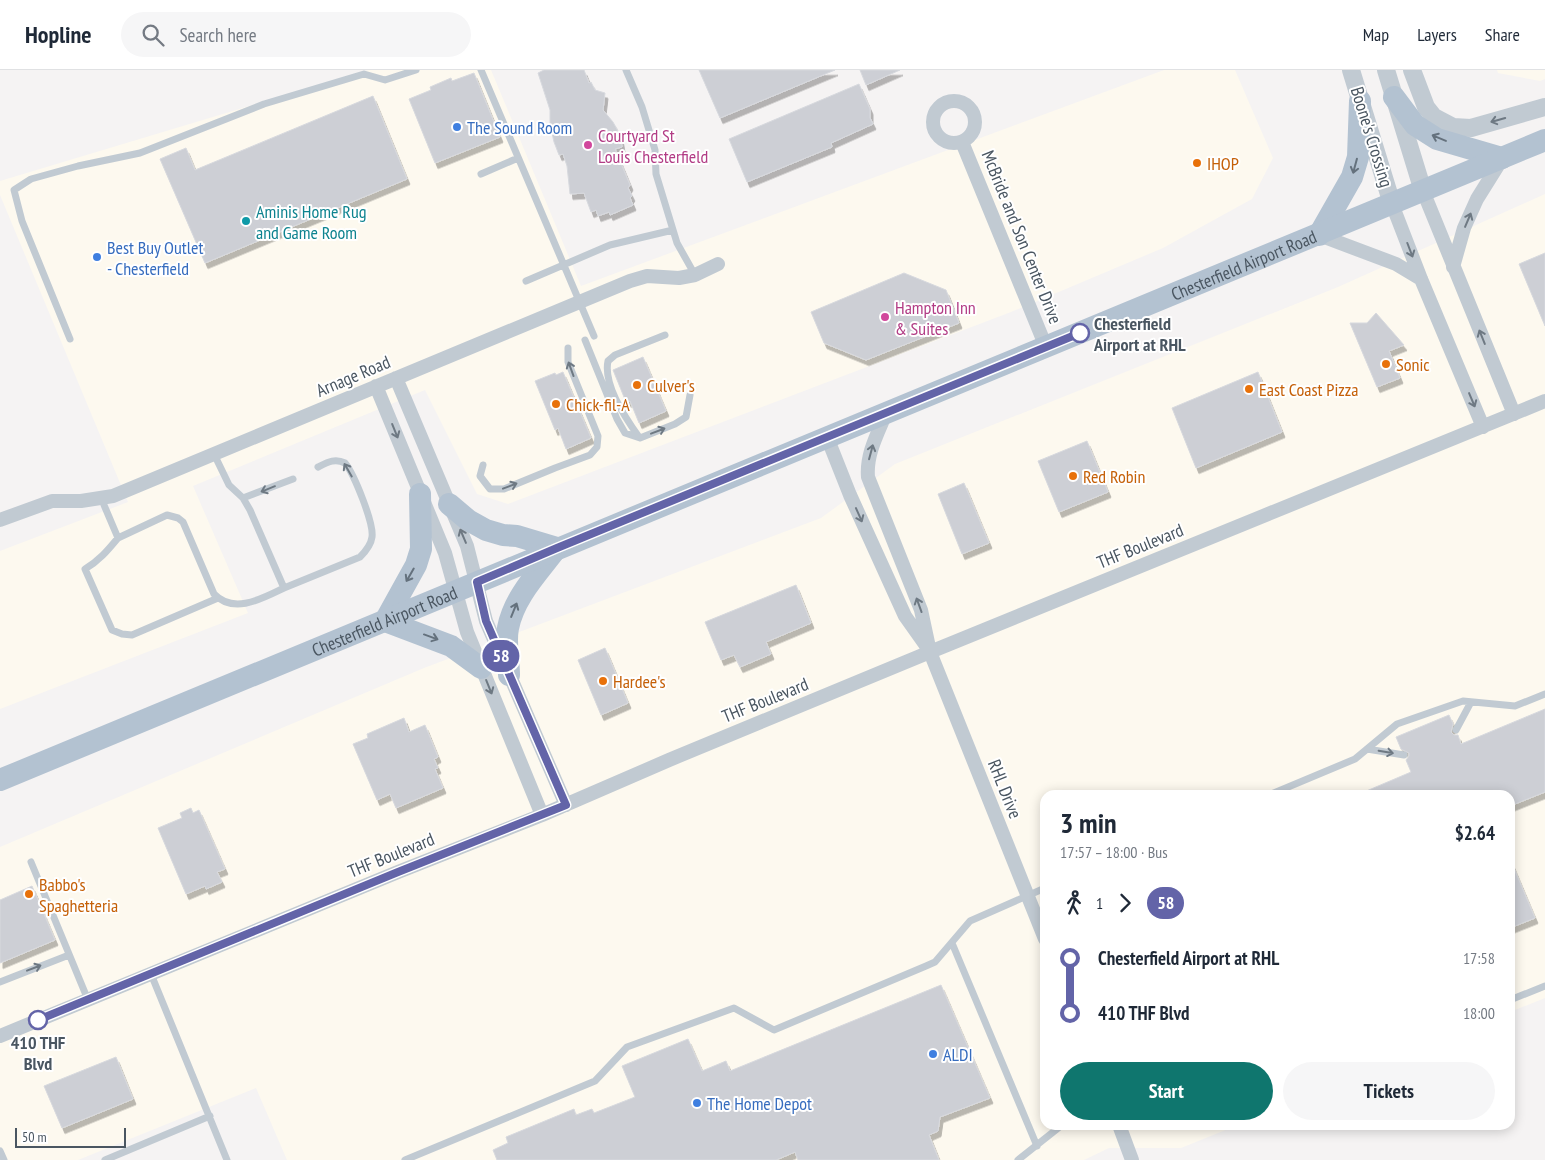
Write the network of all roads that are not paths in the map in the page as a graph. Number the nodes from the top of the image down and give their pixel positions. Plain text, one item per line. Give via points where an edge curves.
1 (416, 70) edge
2 (481, 70) edge
3 (626, 70) edge
4 (1352, 70) edge
5 (1386, 70) edge
6 (1412, 70) edge
7 (1394, 97) junction
8 (1360, 101) junction
9 (1545, 107) edge
10 (1545, 140) edge
11 (962, 142) dead end
12 (518, 158) junction
13 (1502, 158) junction
14 (481, 174) dead end
15 (1423, 191) junction
16 (1392, 204) junction
17 (673, 230) junction
18 (1319, 235) junction
19 (718, 264) dead end
20 (563, 265) junction
21 (1453, 267) junction
22 (695, 275) junction
23 (1421, 279) junction
24 (526, 281) dead end
25 (579, 302) junction
26 (665, 335) dead end
27 (594, 336) dead end
28 (70, 339) dead end
29 (585, 340) dead end
30 (1046, 347) junction
31 (568, 348) dead end
32 (396, 378) junction
33 (376, 386) junction
34 (690, 396) dead end
35 (1545, 401) edge
36 (886, 413) junction
37 (1514, 414) junction
38 (1483, 427) junction
39 (640, 438) junction
40 (827, 438) junction
41 (214, 454) junction
42 (483, 465) dead end
43 (318, 467) dead end
44 (293, 478) dead end
45 (420, 494) junction
46 (103, 498) junction
47 (243, 498) junction
48 (450, 504) junction
49 (0, 520) edge
50 (118, 538) junction
51 (557, 548) junction
52 (477, 582) junction
53 (284, 588) junction
54 (455, 592) junction
55 (218, 598) junction
56 (385, 621) junction
57 (930, 652) junction
58 (481, 668) junction
59 (509, 675) junction
60 (1545, 694) edge
61 (1471, 702) junction
62 (1456, 730) dead end
63 (1367, 749) junction
64 (1404, 755) dead end
65 (0, 780) edge
66 (1281, 790) edge
67 (566, 805) junction
68 (542, 815) junction
69 (31, 862) dead end
70 (1040, 890) edge
71 (1028, 896) junction
72 (1040, 926) edge
73 (952, 943) junction
74 (69, 955) junction
75 (151, 974) junction
76 (0, 982) edge
77 (1545, 986) edge
78 (1515, 998) edge
79 (88, 1000) junction
80 (0, 1036) edge
81 (210, 1116) junction
82 (1056, 1130) edge
83 (1121, 1130) edge
84 (1037, 1146) junction
85 (0, 1151) edge
86 (4, 1160) edge
87 (105, 1160) edge
88 (228, 1160) edge
89 (405, 1160) edge
90 (1018, 1160) edge
91 (1132, 1160) edge

1 - 28 lane via 385,80 364,74 264,104 140,153 40,176 14,190 22,221
2 - 12 lane
3 - 17 lane via 655,150 656,174
4 - 8 street, Boone's Crossing
5 - 7 street, Boone's Crossing
9 -> 6 street via 1471,128 1453,127 1434,117 1426,106
13 -> 7 main road via 1437,139 1415,125
7 - 15 street, Boone's Crossing
8 - 16 street, Boone's Crossing
8 -> 18 main road via 1358,157 1352,177
10 - 13 main road, Chesterfield Airport Road
11 - 30 street, McBride and Son Center Drive
12 - 14 lane
12 - 20 lane
13 - 15 main road, Chesterfield Airport Road
21 -> 13 street via 1464,228 1477,199
15 - 16 main road, Chesterfield Airport Road
15 - 21 street
16 - 18 main road, Chesterfield Airport Road
16 -> 23 street
17 - 20 lane via 610,245
17 - 22 lane
18 - 23 street via 1396,264
18 - 30 main road, Chesterfield Airport Road
19 - 22 street, Arnage Road
20 - 24 lane
20 - 25 lane
37 -> 21 street
22 - 25 street, Arnage Road via 679,278 647,276
23 -> 38 street
25 - 27 lane
25 - 32 street, Arnage Road
26 - 39 lane via 615,355 608,361 607,376 626,419
29 - 39 lane via 616,419 625,433
30 - 36 main road, Chesterfield Airport Road
42 -> 31 lane via 480,476 490,489 504,489 590,455 596,448 598,436 568,362
32 - 33 street, Arnage Road
32 - 48 street
33 - 41 street, Arnage Road
33 -> 45 street
39 -> 34 lane via 676,424 686,416
35 - 37 street, THF Boulevard
36 - 40 main road, Chesterfield Airport Road
57 -> 36 street, RHL Drive via 921,610 868,478 870,454
37 - 38 street, THF Boulevard
38 - 57 street, THF Boulevard
40 - 51 main road, Chesterfield Airport Road
40 -> 57 street, RHL Drive via 905,616
41 - 46 street, Arnage Road
41 - 47 lane via 230,485
53 -> 43 lane via 360,557 366,552 372,535 364,503 345,463 334,460
44 -> 47 lane
45 - 54 street via 444,553
45 -> 56 main road via 421,549 416,566
46 - 49 street, Arnage Road via 81,502 52,501
46 - 50 lane
47 - 53 lane
48 - 51 main road via 486,530
52 -> 48 street
50 - 55 lane via 167,515 178,518 183,522
50 - 55 lane via 85,569 112,630 132,634
51 - 52 main road, Chesterfield Airport Road
59 -> 51 main road via 508,630 512,614 519,599
52 - 54 main road, Chesterfield Airport Road
52 - 59 street via 486,621
53 - 55 lane via 242,604 228,604
54 - 56 main road, Chesterfield Airport Road
54 - 58 street
56 -> 58 main road via 451,646
56 - 65 main road, Chesterfield Airport Road
57 - 67 street, THF Boulevard
57 - 71 street, RHL Drive
58 -> 68 street
59 - 67 street
60 - 61 lane via 1515,706
61 - 62 lane
61 - 63 lane via 1463,701 1397,724
63 -> 64 lane
63 - 66 lane via 1355,759
67 - 68 street, THF Boulevard
68 - 75 street, THF Boulevard
69 - 74 lane
70 - 71 lane
71 - 72 street, RHL Drive
71 - 73 lane via 970,921
73 - 84 lane
73 - 89 lane via 934,962 774,1030 734,1008 627,1047 595,1081
76 -> 74 lane
74 - 79 lane
75 - 79 street, THF Boulevard
75 - 81 lane
77 - 78 lane
79 - 80 street, THF Boulevard
81 - 87 lane
81 - 88 lane
82 - 84 lane
83 - 91 street
84 - 90 lane
85 - 86 lane

